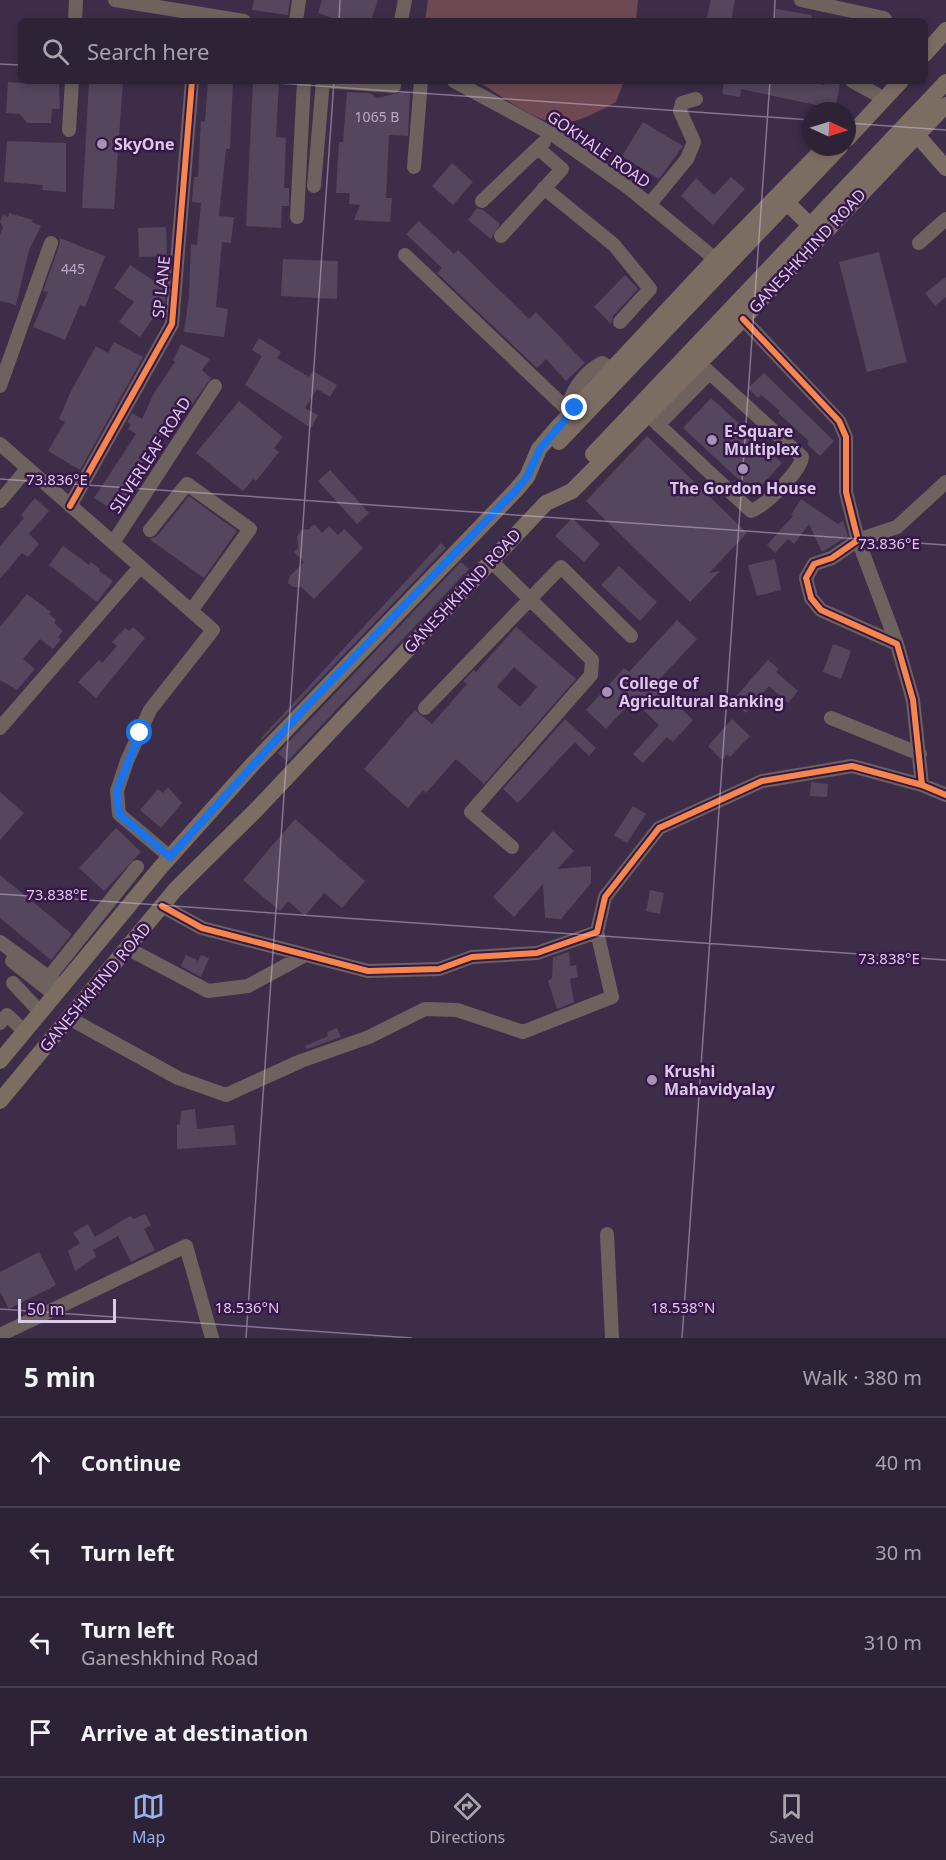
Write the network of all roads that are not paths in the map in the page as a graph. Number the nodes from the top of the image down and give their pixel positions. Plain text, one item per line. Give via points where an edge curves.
1 (76, 0) edge
2 (115, 0) edge
3 (299, 0) edge
4 (405, 0) edge
5 (801, 0) edge
6 (150, 2) edge
7 (195, 11) edge
8 (75, 18) edge
9 (229, 18) edge
10 (296, 18) edge
11 (402, 18) edge
12 (884, 18) edge
13 (946, 18) edge
14 (946, 30) edge
15 (928, 38) edge
16 (928, 51) edge
17 (946, 82) edge
18 (72, 84) edge
19 (192, 84) edge
20 (304, 84) edge
21 (323, 84) edge
22 (366, 84) edge
23 (394, 84) edge
24 (421, 84) edge
25 (460, 84) edge
26 (861, 84) edge
27 (885, 84) edge
28 (898, 84) edge
29 (876, 94) junction
30 (696, 99) dead end
31 (946, 105) edge
32 (856, 115) edge
33 (856, 129) edge
34 (69, 130) dead end
35 (552, 134) junction
36 (917, 135) junction
37 (538, 148) junction
38 (816, 156) edge
39 (831, 156) edge
40 (414, 167) dead end
41 (946, 168) edge
42 (314, 186) dead end
43 (544, 188) junction
44 (778, 194) junction
45 (482, 201) dead end
46 (650, 205) junction
47 (297, 217) dead end
48 (946, 219) edge
49 (501, 236) dead end
50 (820, 236) junction
51 (51, 243) dead end
52 (919, 243) dead end
53 (405, 255) dead end
54 (715, 259) junction
55 (743, 319) junction
56 (620, 322) dead end
57 (704, 368) junction
58 (0, 386) edge
59 (215, 386) dead end
60 (573, 411) junction
61 (653, 420) junction
62 (0, 444) edge
63 (27, 469) junction
64 (527, 477) junction
65 (946, 483) edge
66 (0, 501) edge
67 (546, 503) junction
68 (70, 506) junction
69 (150, 530) dead end
70 (858, 540) junction
71 (113, 543) junction
72 (490, 560) junction
73 (140, 567) junction
74 (529, 600) junction
75 (191, 610) junction
76 (631, 636) dead end
77 (897, 644) junction
78 (425, 708) dead end
79 (831, 718) dead end
80 (0, 728) edge
81 (920, 754) junction
82 (922, 784) junction
83 (946, 795) edge
84 (512, 847) dead end
85 (170, 857) junction
86 (137, 867) dead end
87 (155, 874) junction
88 (175, 891) junction
89 (162, 906) junction
90 (597, 933) junction
91 (82, 934) junction
92 (0, 942) edge
93 (97, 944) junction
94 (127, 948) junction
95 (0, 952) edge
96 (305, 956) junction
97 (13, 983) dead end
98 (55, 986) junction
99 (41, 1012) junction
100 (69, 1018) junction
101 (0, 1023) edge
102 (25, 1032) junction
103 (0, 1061) edge
104 (0, 1101) edge
105 (607, 1234) dead end
106 (1, 1336) edge
107 (212, 1338) edge
108 (612, 1338) edge

1 - 8 street
2 - 6 street
3 - 10 street
4 - 11 street
5 - 12 street
6 - 7 street
7 - 9 street
13 - 15 main road
14 - 16 main road
17 - 67 main road
18 - 34 street
19 - 68 street, SP LANE via 172,324
20 - 47 street
21 - 42 street
22 - 23 street
24 - 40 street
25 - 35 street, GOKHALE ROAD
26 - 29 street
27 - 29 main road
28 - 33 main road
29 - 32 main road
30 - 46 street via 682,103 680,111 694,142 687,159
31 - 36 main road, GANESHKHIND ROAD
35 - 37 street
35 - 46 street, GOKHALE ROAD
36 - 41 main road
36 - 50 main road, GANESHKHIND ROAD
37 - 43 street via 562,169
37 - 45 street
38 - 44 main road, GANESHKHIND ROAD
39 - 64 main road
43 - 49 street
43 - 56 street via 614,245 650,289
44 - 50 main road
44 - 54 main road, GANESHKHIND ROAD
46 - 54 street, GOKHALE ROAD
48 - 52 street
50 - 55 main road, GANESHKHIND ROAD
51 - 58 street
53 - 60 street
54 - 60 main road, GANESHKHIND ROAD
55 - 57 main road, GANESHKHIND ROAD
55 - 70 street via 839,421 846,437 846,492
57 - 61 main road, GANESHKHIND ROAD
57 - 61 street via 802,456 777,491 751,511
59 - 71 street, SILVERLEAF ROAD
60 - 64 main road, GANESHKHIND ROAD via 540,449
61 - 67 main road, GANESHKHIND ROAD via 572,491
62 - 63 street
63 - 66 street
63 - 68 street
64 - 85 main road, GANESHKHIND ROAD via 311,701
65 - 70 street via 897,527
67 - 72 main road, GANESHKHIND ROAD
68 - 71 street
69 - 75 street via 187,484 250,529
70 - 77 street
70 - 77 street via 832,558 814,564 806,578 811,598 821,610
71 - 73 street
72 - 74 street
72 - 88 main road, GANESHKHIND ROAD
73 - 75 street
73 - 80 street
74 - 76 street via 561,567
74 - 78 street
74 - 84 street via 592,660 591,675 471,812
75 - 85 street via 213,630 150,710 117,790 119,814
77 - 81 street via 913,700
79 - 81 street
81 - 82 street
82 - 83 street
82 - 90 street via 852,766 762,781 658,828 605,897
85 - 87 main road, GANESHKHIND ROAD
86 - 91 street
87 - 88 main road
87 - 93 main road, GANESHKHIND ROAD
88 - 89 main road, GANESHKHIND ROAD
89 - 94 main road, GANESHKHIND ROAD
89 - 96 street via 202,928
90 - 96 street via 537,953 471,957 439,969 368,971
90 - 100 street via 612,998 523,1032 457,1010 425,1009 369,1037 301,1061 226,1095 178,1078
91 - 93 street
91 - 98 street
92 - 98 street
93 - 98 main road, GANESHKHIND ROAD
94 - 96 street via 208,991 248,986
94 - 100 main road, GANESHKHIND ROAD
95 - 98 street
97 - 99 street
98 - 99 main road, GANESHKHIND ROAD
99 - 102 main road, GANESHKHIND ROAD
100 - 104 main road, GANESHKHIND ROAD
101 - 102 street via 7,1015
102 - 103 main road, GANESHKHIND ROAD
105 - 108 street
106 - 107 street via 186,1246

